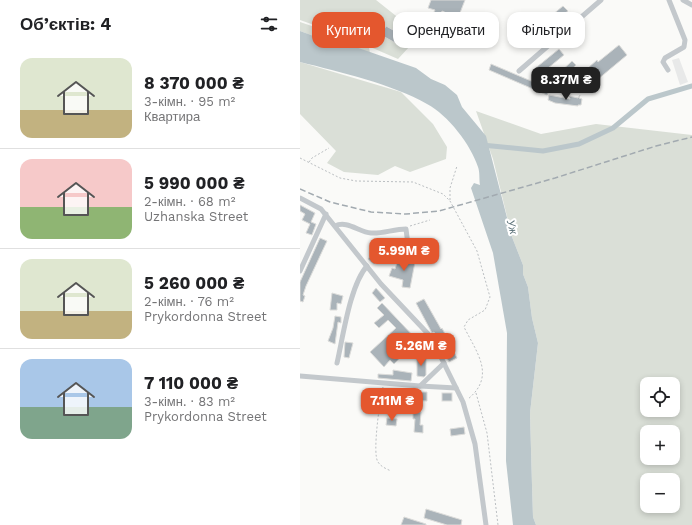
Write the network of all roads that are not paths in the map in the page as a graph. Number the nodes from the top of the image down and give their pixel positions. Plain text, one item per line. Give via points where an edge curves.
1 (601, 0) edge
2 (669, 0) edge
3 (683, 0) edge
4 (692, 5) edge
5 (668, 70) dead end
6 (520, 71) dead end
7 (300, 198) edge
8 (326, 214) junction
9 (335, 226) junction
10 (407, 257) dead end
11 (367, 266) junction
12 (300, 270) edge
13 (337, 363) dead end
14 (444, 363) junction
15 (300, 376) edge
16 (420, 386) junction
17 (456, 388) junction
18 (486, 525) edge

1 - 6 street
2 - 5 street via 685,40 684,47 665,58
3 - 4 street
7 - 8 street
8 - 9 street
8 - 12 street
9 - 10 street via 351,226 370,233 406,229
9 - 11 street
11 - 13 street via 355,287
11 - 14 street via 431,337
14 - 16 street
14 - 17 street
15 - 16 street
16 - 17 street
17 - 18 street via 463,402 475,444

